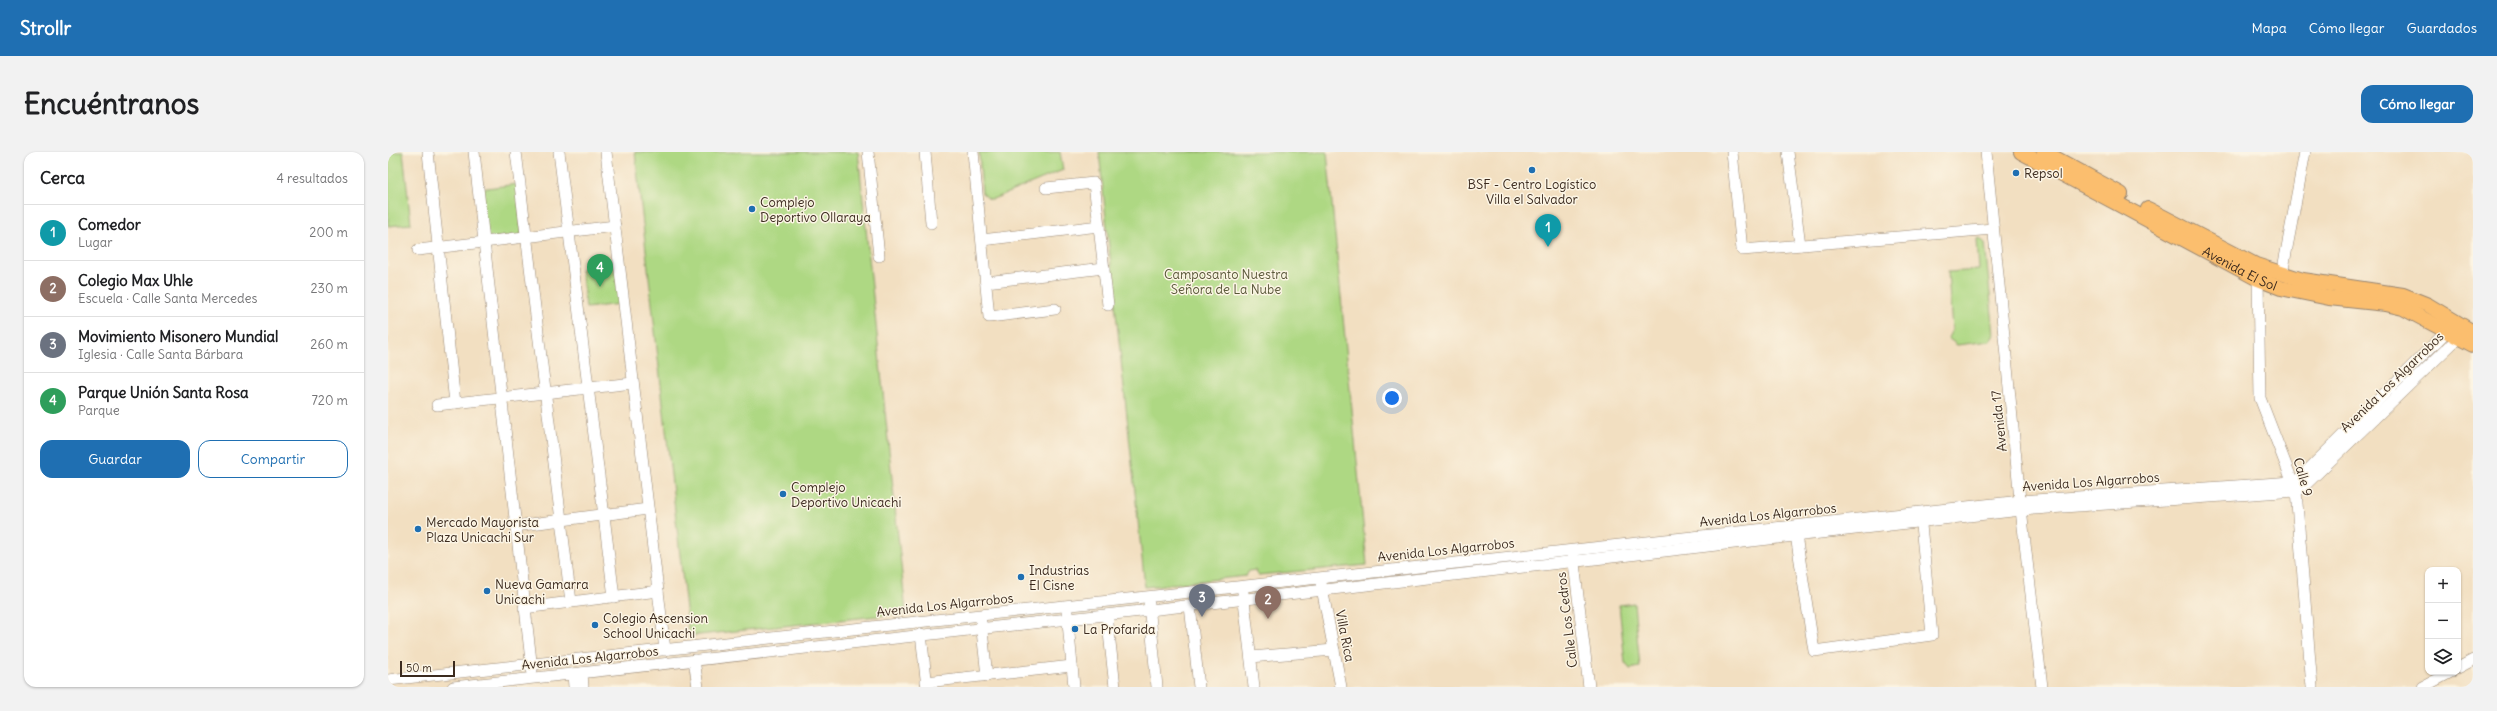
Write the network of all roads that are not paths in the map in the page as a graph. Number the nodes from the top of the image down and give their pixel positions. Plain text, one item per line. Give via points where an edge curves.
1 (428, 152) edge
2 (474, 152) edge
3 (516, 152) edge
4 (559, 152) edge
5 (606, 152) edge
6 (868, 152) edge
7 (925, 152) edge
8 (973, 152) edge
9 (1732, 152) edge
10 (1788, 152) edge
11 (1986, 152) edge
12 (2021, 152) edge
13 (2044, 152) edge
14 (2305, 152) edge
15 (1046, 188) dead end
16 (931, 223) dead end
17 (615, 226) junction
18 (1099, 226) junction
19 (1993, 229) junction
20 (569, 232) junction
21 (526, 237) junction
22 (982, 240) junction
23 (484, 242) junction
24 (1800, 245) junction
25 (438, 247) junction
26 (418, 250) dead end
27 (879, 256) dead end
28 (1104, 268) junction
29 (2282, 274) junction
30 (2258, 279) junction
31 (986, 282) junction
32 (1108, 305) dead end
33 (1055, 309) dead end
34 (2473, 332) edge
35 (2453, 334) junction
36 (2473, 345) edge
37 (633, 383) junction
38 (588, 388) junction
39 (545, 393) junction
40 (501, 398) junction
41 (455, 403) junction
42 (437, 405) dead end
43 (2294, 487) junction
44 (2021, 506) junction
45 (648, 509) junction
46 (604, 514) junction
47 (1920, 517) junction
48 (561, 520) junction
49 (515, 526) junction
50 (1795, 531) junction
51 (1574, 556) junction
52 (1320, 578) junction
53 (1243, 586) junction
54 (1322, 590) junction
55 (658, 591) junction
56 (1149, 596) junction
57 (614, 597) junction
58 (1244, 600) junction
59 (571, 602) junction
60 (1066, 605) junction
61 (1190, 606) junction
62 (524, 608) junction
63 (1150, 610) junction
64 (981, 615) junction
65 (1107, 615) junction
66 (1068, 619) junction
67 (920, 621) junction
68 (982, 628) junction
69 (921, 634) junction
70 (665, 650) junction
71 (1334, 650) junction
72 (1251, 657) junction
73 (694, 660) junction
74 (2473, 660) edge
75 (531, 664) junction
76 (1072, 666) junction
77 (2461, 666) edge
78 (461, 672) junction
79 (577, 673) junction
80 (2445, 675) edge
81 (987, 676) junction
82 (532, 678) junction
83 (388, 680) edge
84 (927, 685) edge
85 (458, 686) edge
86 (579, 686) edge
87 (698, 687) edge
88 (1074, 687) edge
89 (1115, 687) edge
90 (1157, 687) edge
91 (1199, 687) edge
92 (1254, 687) edge
93 (1340, 687) edge
94 (1589, 687) edge
95 (2042, 687) edge
96 (2312, 687) edge
97 (2423, 687) edge

1 - 25 street
2 - 23 street
3 - 21 street
4 - 20 street
5 - 17 street
6 - 27 street
7 - 16 street
8 - 22 street
9 - 24 street via 1742,250
10 - 24 street
11 - 19 street, Avenida 17
12 - 30 main road, Avenida El Sol
13 - 29 main road, Avenida El Sol via 2145,208 2256,264
14 - 29 street
15 - 18 street via 1094,183
17 - 20 street
17 - 37 street
18 - 22 street
18 - 28 street
19 - 24 street
19 - 44 street, Avenida 17
20 - 21 street
20 - 38 street
21 - 23 street
21 - 39 street
22 - 31 street
23 - 25 street
23 - 40 street
25 - 26 street
25 - 41 street
28 - 31 street
28 - 32 street
29 - 34 main road, Avenida El Sol via 2402,295 2428,305
30 - 35 main road, Avenida El Sol via 2281,288 2329,298 2402,308
30 - 43 street, Calle 9 via 2260,398
31 - 33 street via 989,317
35 - 36 main road, Avenida El Sol
35 - 43 street, Avenida Los Algarrobos via 2298,480
37 - 38 street
37 - 45 street
38 - 39 street
38 - 46 street
39 - 40 street
39 - 48 street
40 - 41 street
40 - 49 street
41 - 42 street
43 - 44 street, Avenida Los Algarrobos
43 - 96 street, Calle 9
44 - 47 street, Avenida Los Algarrobos
44 - 95 street, Avenida 17
45 - 46 street
45 - 55 street
46 - 48 street
46 - 57 street
47 - 50 street, Avenida Los Algarrobos
47 - 50 street via 1932,635 1814,652
48 - 49 street
48 - 59 street
49 - 62 street
50 - 51 street, Avenida Los Algarrobos
51 - 52 street, Avenida Los Algarrobos
51 - 54 street, Avenida Los Algarrobos
51 - 94 street, Calle Los Cedros
52 - 53 street, Avenida Los Algarrobos
52 - 54 street, Villa Rica
53 - 56 street, Avenida Los Algarrobos
53 - 58 street
54 - 58 street, Avenida Los Algarrobos
54 - 71 street, Villa Rica
55 - 57 street
55 - 70 street
56 - 60 street, Avenida Los Algarrobos
56 - 63 street
57 - 59 street
58 - 61 street, Avenida Los Algarrobos
58 - 72 street
59 - 62 street
60 - 64 street, Avenida Los Algarrobos
60 - 66 street
61 - 63 street, Avenida Los Algarrobos
61 - 91 street
62 - 75 street
63 - 65 street, Avenida Los Algarrobos
63 - 90 street
64 - 67 street, Avenida Los Algarrobos
64 - 68 street
65 - 66 street, Avenida Los Algarrobos
65 - 89 street
66 - 68 street, Avenida Los Algarrobos
66 - 76 street
67 - 69 street
67 - 70 street, Avenida Los Algarrobos
68 - 69 street, Avenida Los Algarrobos
68 - 81 street
69 - 73 street, Avenida Los Algarrobos
69 - 84 street
70 - 75 street, Avenida Los Algarrobos
71 - 72 street
71 - 93 street, Villa Rica
72 - 92 street
73 - 79 street, Avenida Los Algarrobos
73 - 87 street
74 - 77 street
75 - 78 street, Avenida Los Algarrobos
75 - 82 street
76 - 81 street
76 - 88 street
78 - 83 street, Avenida Los Algarrobos
78 - 85 street
79 - 82 street, Avenida Los Algarrobos
79 - 86 street
80 - 97 street
81 - 84 street
82 - 85 street, Avenida Los Algarrobos

